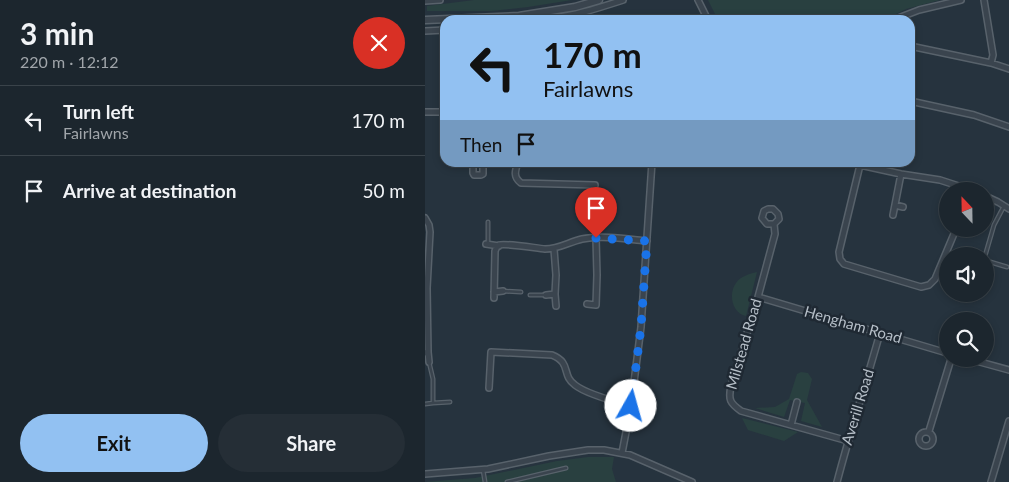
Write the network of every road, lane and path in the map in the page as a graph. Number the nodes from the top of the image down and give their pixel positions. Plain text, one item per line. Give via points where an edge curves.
1 (440, 0) edge
2 (599, 0) edge
3 (623, 0) edge
4 (697, 0) edge
5 (961, 0) edge
6 (984, 0) edge
7 (425, 1) edge
8 (525, 15) edge
9 (566, 15) edge
10 (705, 15) edge
11 (906, 15) edge
12 (425, 20) edge
13 (440, 20) edge
14 (440, 30) edge
15 (425, 31) edge
16 (915, 47) edge
17 (991, 63) junction
18 (1009, 69) edge
19 (915, 102) edge
20 (425, 112) edge
21 (440, 112) edge
22 (1009, 127) edge
23 (473, 167) edge
24 (483, 167) edge
25 (517, 167) edge
26 (652, 167) edge
27 (860, 167) edge
28 (869, 167) edge
29 (901, 174) junction
30 (946, 182) edge
31 (595, 190) dead end
32 (994, 201) edge
33 (895, 205) junction
34 (1003, 206) junction
35 (903, 207) dead end
36 (1009, 209) edge
37 (893, 215) dead end
38 (425, 218) edge
39 (488, 222) dead end
40 (774, 224) dead end
41 (596, 238) junction
42 (953, 238) edge
43 (647, 241) junction
44 (487, 244) joint
45 (499, 246) junction
46 (554, 249) junction
47 (1007, 267) dead end
48 (503, 291) joint
49 (494, 292) junction
50 (521, 292) dead end
51 (555, 294) junction
52 (529, 295) dead end
53 (545, 295) joint
54 (758, 297) junction
55 (493, 298) dead end
56 (587, 304) dead end
57 (556, 306) dead end
58 (880, 333) junction
59 (939, 351) edge
60 (427, 352) edge
61 (429, 362) joint
62 (994, 366) edge
63 (949, 367) edge
64 (1009, 370) edge
65 (489, 388) dead end
66 (450, 402) dead end
67 (797, 402) dead end
68 (433, 403) junction
69 (425, 404) edge
70 (631, 406) junction
71 (1009, 421) edge
72 (791, 424) junction
73 (929, 431) dead end
74 (848, 441) junction
75 (622, 453) junction
76 (566, 468) dead end
77 (483, 470) junction
78 (425, 474) edge
79 (485, 482) edge
80 (507, 482) edge
81 (692, 482) edge
82 (837, 482) edge
83 (991, 482) edge

1 - 7 street
2 - 8 street
3 - 9 street
4 - 10 street
5 - 11 street
6 - 17 street via 993,55
12 - 13 street
14 - 15 street
16 - 17 street
17 - 18 street
19 - 22 street via 974,115
20 - 21 street
23 - 24 street via 474,175 481,175
25 - 31 street via 515,174 521,183 595,185
26 - 43 street
27 - 42 street via 839,252 844,264 921,287 935,279
28 - 29 street
29 - 30 street
29 - 33 street
32 - 34 street
33 - 35 street
33 - 37 street
34 - 36 street
34 - 47 lane via 985,256 990,262
38 - 60 street via 430,232
39 - 44 lane
40 - 54 street, Milstead Road via 775,234
41 - 43 street
41 - 46 street
41 - 56 street via 596,305
43 - 70 street
44 - 45 street
45 - 46 street
45 - 49 street via 495,252
46 - 51 street
48 - 49 street
48 - 50 lane
49 - 55 street
51 - 53 street
51 - 57 street
52 - 53 lane
54 - 58 street, Hengham Road
54 - 72 street, Milstead Road via 729,395 732,404 741,411
58 - 59 street, Hengham Road
58 - 74 street, Averill Road
60 - 61 street
61 - 68 lane
62 - 64 street
63 - 73 street
65 - 70 street via 491,352 552,355 564,363 568,377 575,385
66 - 68 lane
67 - 72 street
68 - 69 lane
70 - 75 street
71 - 83 street
72 - 74 street, Milstead Road
74 - 82 street, Averill Road
75 - 77 street via 588,450
75 - 81 street
76 - 80 lane
77 - 78 street
77 - 79 lane

